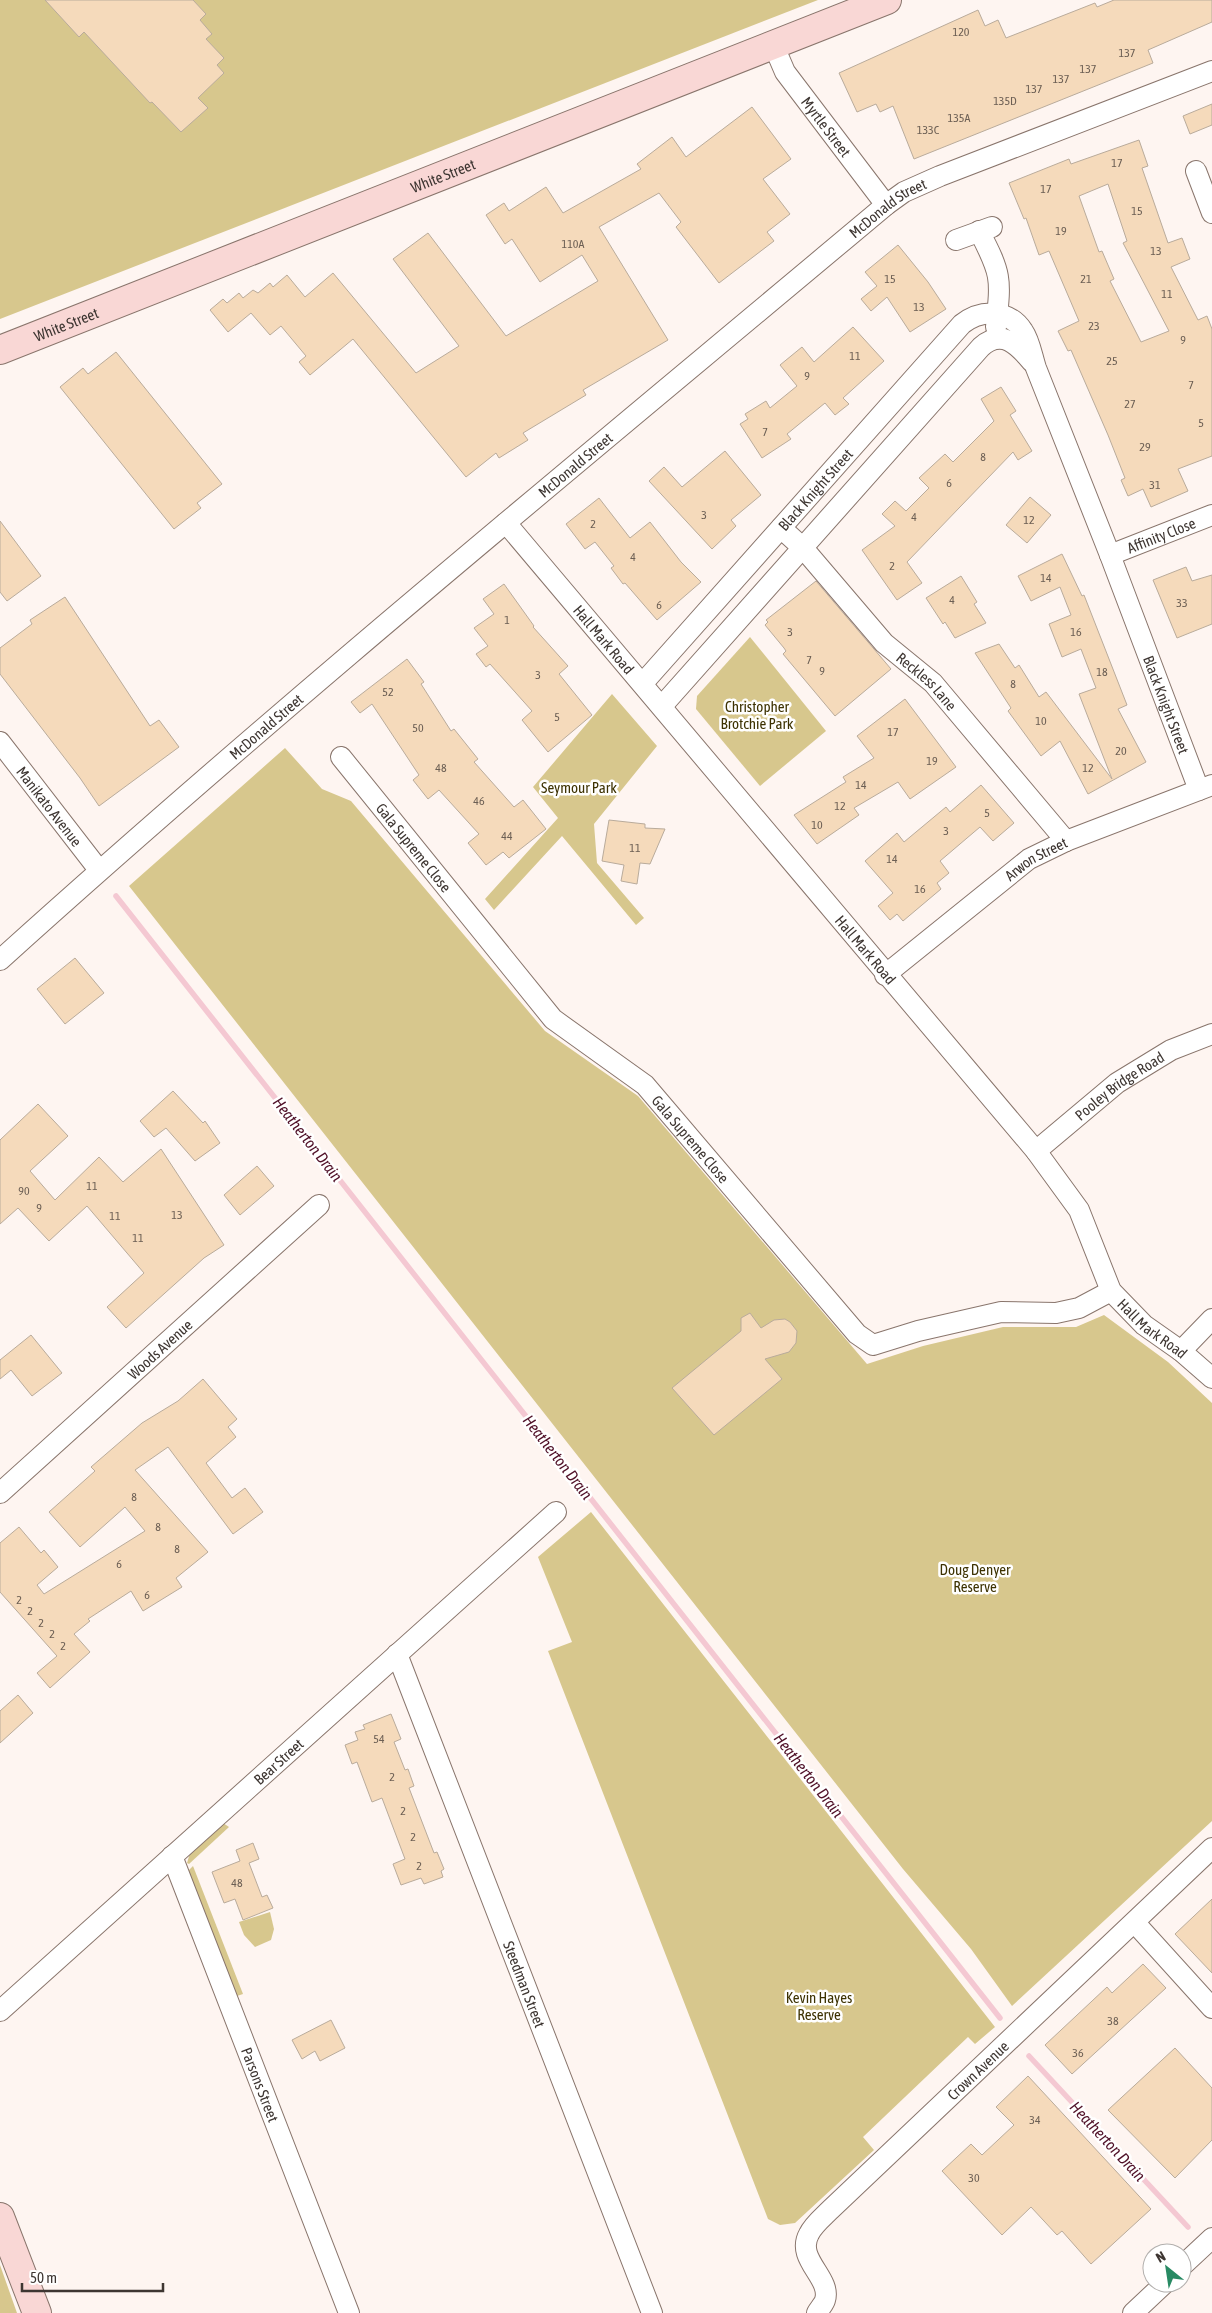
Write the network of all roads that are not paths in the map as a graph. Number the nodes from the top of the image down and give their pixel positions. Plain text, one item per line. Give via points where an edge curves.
1 (887, 0) edge
2 (773, 44) junction
3 (1212, 71) edge
4 (1196, 171) dead end
5 (886, 205) junction
6 (1212, 212) edge
7 (956, 240) dead end
8 (997, 313) junction
9 (995, 339) junction
10 (0, 350) edge
11 (1036, 368) junction
12 (1212, 515) edge
13 (506, 523) junction
14 (782, 528) junction
15 (804, 548) junction
16 (1110, 555) junction
17 (643, 683) junction
18 (662, 706) junction
19 (0, 742) edge
20 (341, 757) dead end
21 (1205, 787) edge
22 (1066, 841) junction
23 (99, 870) junction
24 (0, 960) edge
25 (885, 975) junction
26 (1212, 1034) edge
27 (1036, 1152) junction
28 (319, 1205) dead end
29 (1111, 1291) junction
30 (1212, 1319) edge
31 (1181, 1351) junction
32 (1212, 1378) edge
33 (0, 1493) edge
34 (556, 1512) dead end
35 (397, 1654) junction
36 (1212, 1848) edge
37 (172, 1856) junction
38 (1135, 1923) junction
39 (1212, 2008) edge
40 (0, 2011) edge
41 (0, 2216) edge
42 (1212, 2238) edge
43 (1192, 2257) edge
44 (1154, 2293) edge
45 (37, 2313) edge
46 (349, 2313) edge
47 (652, 2313) edge
48 (817, 2313) edge
49 (1133, 2313) edge

1 - 2 main road, White Street
2 - 5 street, Myrtle Street via 785,72
2 - 10 main road, White Street
3 - 5 street, McDonald Street via 940,176 904,192
4 - 6 street
5 - 13 street, McDonald Street
7 - 8 street via 986,229 999,274
8 - 9 street
8 - 11 street, Black Knight Street via 1012,319 1024,332
8 - 14 street, Black Knight Street via 978,315 962,324
9 - 11 street, Black Knight Street via 1013,342
9 - 15 street, Black Knight Street via 979,349
11 - 16 street, Black Knight Street
12 - 16 street, Affinity Close
13 - 17 street, Hall Mark Road
13 - 23 street, McDonald Street
14 - 15 street, Reckless Lane
14 - 17 street, Black Knight Street
15 - 18 street, Black Knight Street
15 - 22 street, Reckless Lane via 884,643 933,683
16 - 21 street, Black Knight Street
17 - 18 street, Hall Mark Road
18 - 25 street, Hall Mark Road
19 - 23 street, Manikato Avenue
20 - 29 street, Gala Supreme Close via 553,1019 645,1084 857,1334 873,1345 1001,1312 1056,1313 1078,1308
21 - 22 street, Arwon Street
22 - 25 street, Arwon Street via 1029,859
23 - 24 street, McDonald Street
25 - 27 street, Hall Mark Road
26 - 27 street, Pooley Bridge Road via 1171,1050 1117,1083
27 - 29 street, Hall Mark Road via 1079,1210
28 - 33 street, Woods Avenue
29 - 31 street, Hall Mark Road via 1144,1325
30 - 31 street
31 - 32 street, Hall Mark Road
34 - 35 street, Bear Street
35 - 37 street, Bear Street
35 - 47 street, Steedman Street
36 - 38 street, Crown Avenue
37 - 40 street, Bear Street
37 - 46 street, Parsons Street
38 - 39 street
38 - 48 street, Crown Avenue via 810,2232 807,2255 825,2291 825,2299
41 - 45 main road
42 - 43 street
44 - 49 street

